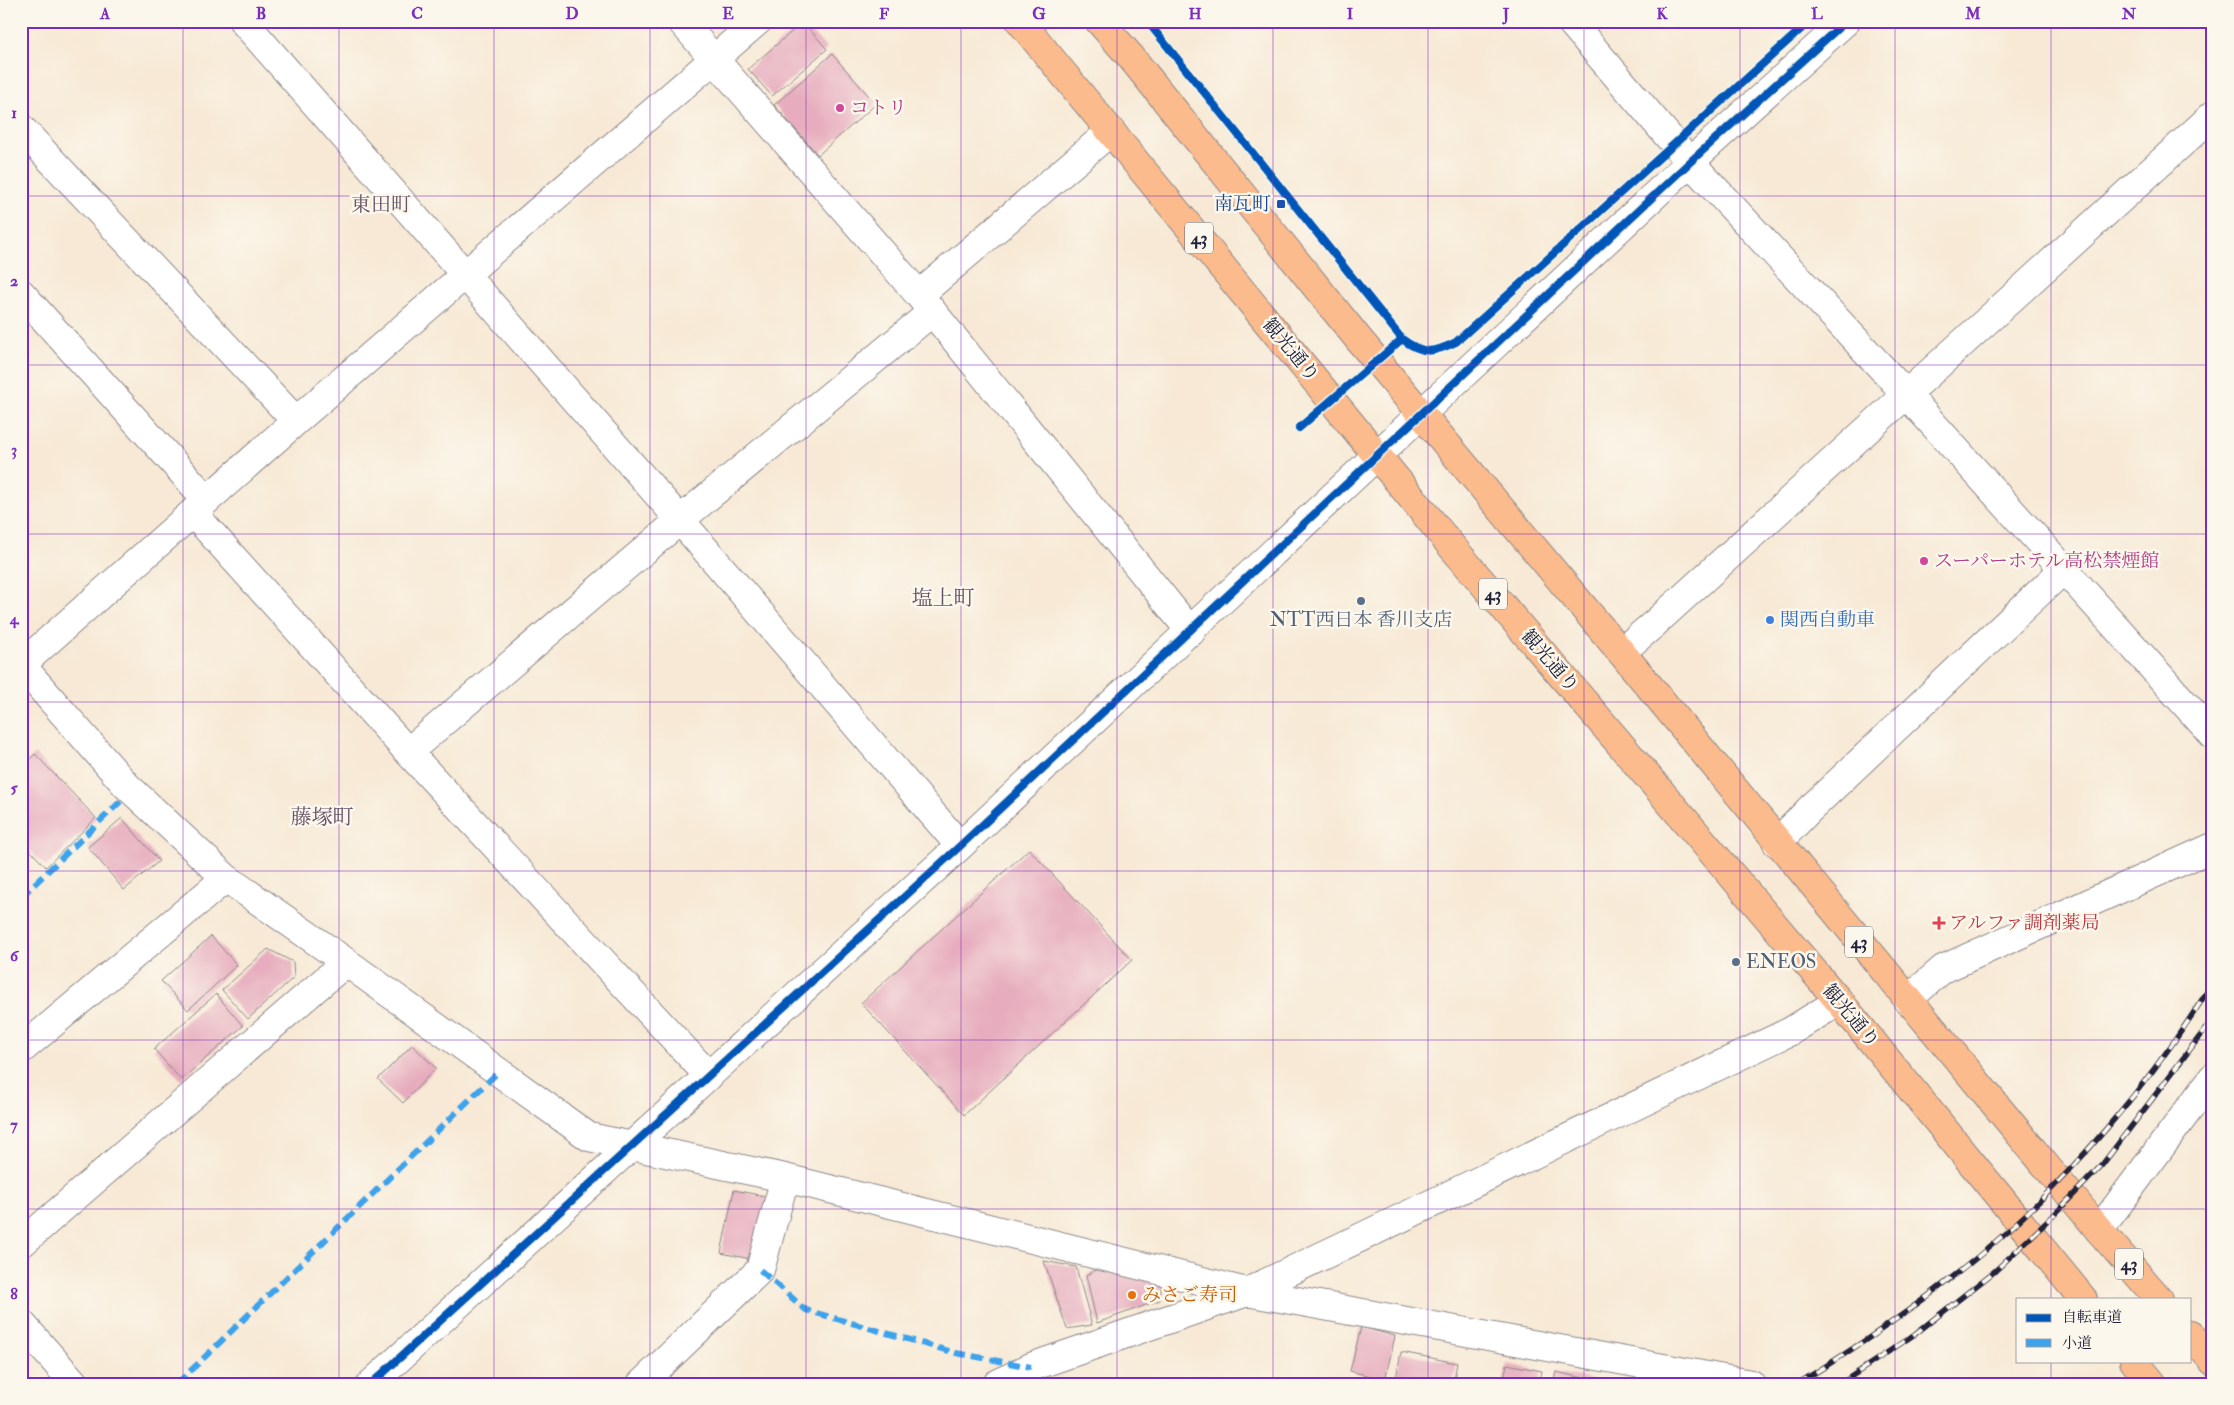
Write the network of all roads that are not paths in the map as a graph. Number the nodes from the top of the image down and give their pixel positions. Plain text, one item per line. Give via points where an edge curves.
1 (243, 21) edge
2 (681, 21) edge
3 (758, 21) edge
4 (1020, 21) edge
5 (1099, 21) edge
6 (1570, 21) edge
7 (1846, 21) edge
8 (714, 60) junction
9 (2213, 115) edge
10 (21, 128) edge
11 (1111, 131) junction
12 (1690, 162) junction
13 (464, 275) junction
14 (21, 293) edge
15 (925, 304) junction
16 (1906, 394) junction
17 (1422, 414) junction
18 (296, 421) junction
19 (1377, 455) junction
20 (200, 506) junction
21 (680, 520) junction
22 (2063, 570) junction
23 (1191, 632) junction
24 (1621, 652) junction
25 (21, 665) edge
26 (2213, 736) edge
27 (408, 752) junction
28 (1777, 843) junction
29 (960, 846) junction
30 (2213, 847) edge
31 (226, 878) junction
32 (346, 962) junction
33 (1907, 1000) junction
34 (1839, 1001) junction
35 (21, 1050) edge
36 (708, 1076) junction
37 (2213, 1077) edge
38 (633, 1146) junction
39 (785, 1178) junction
40 (2099, 1230) junction
41 (21, 1244) edge
42 (1247, 1292) junction
43 (2082, 1298) edge
44 (2158, 1298) edge
45 (21, 1323) edge
46 (2192, 1336) edge
47 (2213, 1361) edge
48 (2135, 1362) edge
49 (75, 1384) edge
50 (371, 1384) edge
51 (641, 1384) edge
52 (997, 1384) edge
53 (1751, 1384) edge
54 (2153, 1384) edge

1 - 13 street
2 - 8 street
3 - 8 street
4 - 11 main road, 観光通り / 43
5 - 17 main road, 43
6 - 12 street
7 - 12 street
8 - 13 street
8 - 15 street
9 - 16 street
10 - 18 street
11 - 15 street
11 - 19 main road, 観光通り / 43
12 - 16 street
12 - 17 street
13 - 18 street
13 - 21 street
14 - 20 street
15 - 21 street
15 - 23 street
16 - 22 street
16 - 24 street
17 - 19 street
17 - 24 main road, 43
18 - 20 street
19 - 23 street
19 - 34 main road, 観光通り / 43
20 - 25 street
20 - 27 street
21 - 27 street
21 - 29 street
22 - 26 street
22 - 28 street
23 - 29 street
24 - 28 main road, 43
25 - 31 street via 126,785
27 - 36 street
28 - 33 main road, 43
29 - 36 street
30 - 33 street via 1943,969
31 - 32 street
31 - 35 street
32 - 38 street via 589,1137
32 - 41 street
33 - 40 main road, 43
34 - 42 street via 1791,1031
34 - 43 main road, 観光通り / 43
36 - 38 street
37 - 40 street
38 - 39 street
38 - 50 street
39 - 42 street
39 - 51 street via 760,1270
40 - 44 main road, 43
42 - 52 street via 1030,1367
42 - 53 street
45 - 49 street
46 - 47 main road
48 - 54 main road

